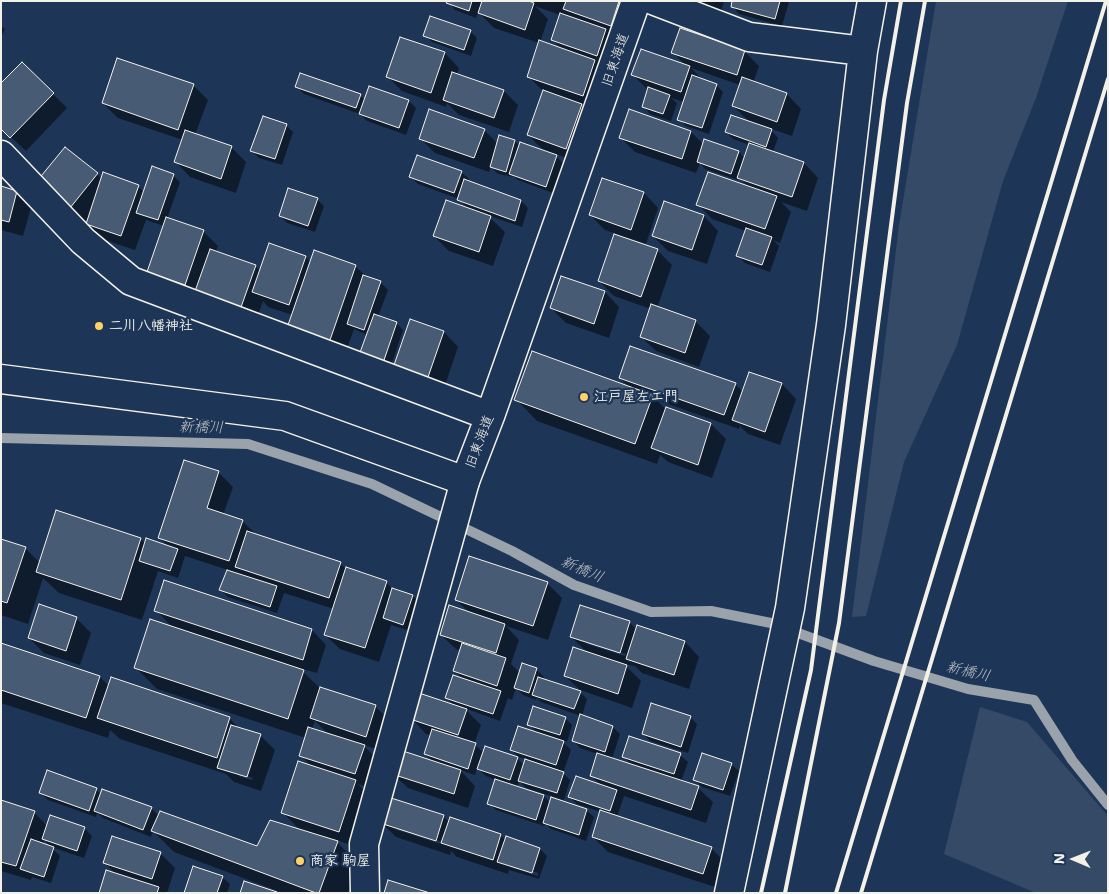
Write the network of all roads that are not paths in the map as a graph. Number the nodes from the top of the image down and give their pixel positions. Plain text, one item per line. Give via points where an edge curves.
1 (636, 1) edge
2 (655, 1) edge
3 (872, 1) edge
4 (863, 51) junction
5 (1, 155) edge
6 (1, 379) edge
7 (490, 416) junction
8 (462, 493) junction
9 (365, 893) edge
10 (729, 893) edge

1 - 7 street, 旧東海道
2 - 4 street via 749,37
3 - 4 street
4 - 10 street via 832,325 790,608
5 - 7 street via 82,242 131,281
6 - 8 street via 285,416
7 - 8 street, 旧東海道
8 - 9 street, 旧東海道 via 364,844

